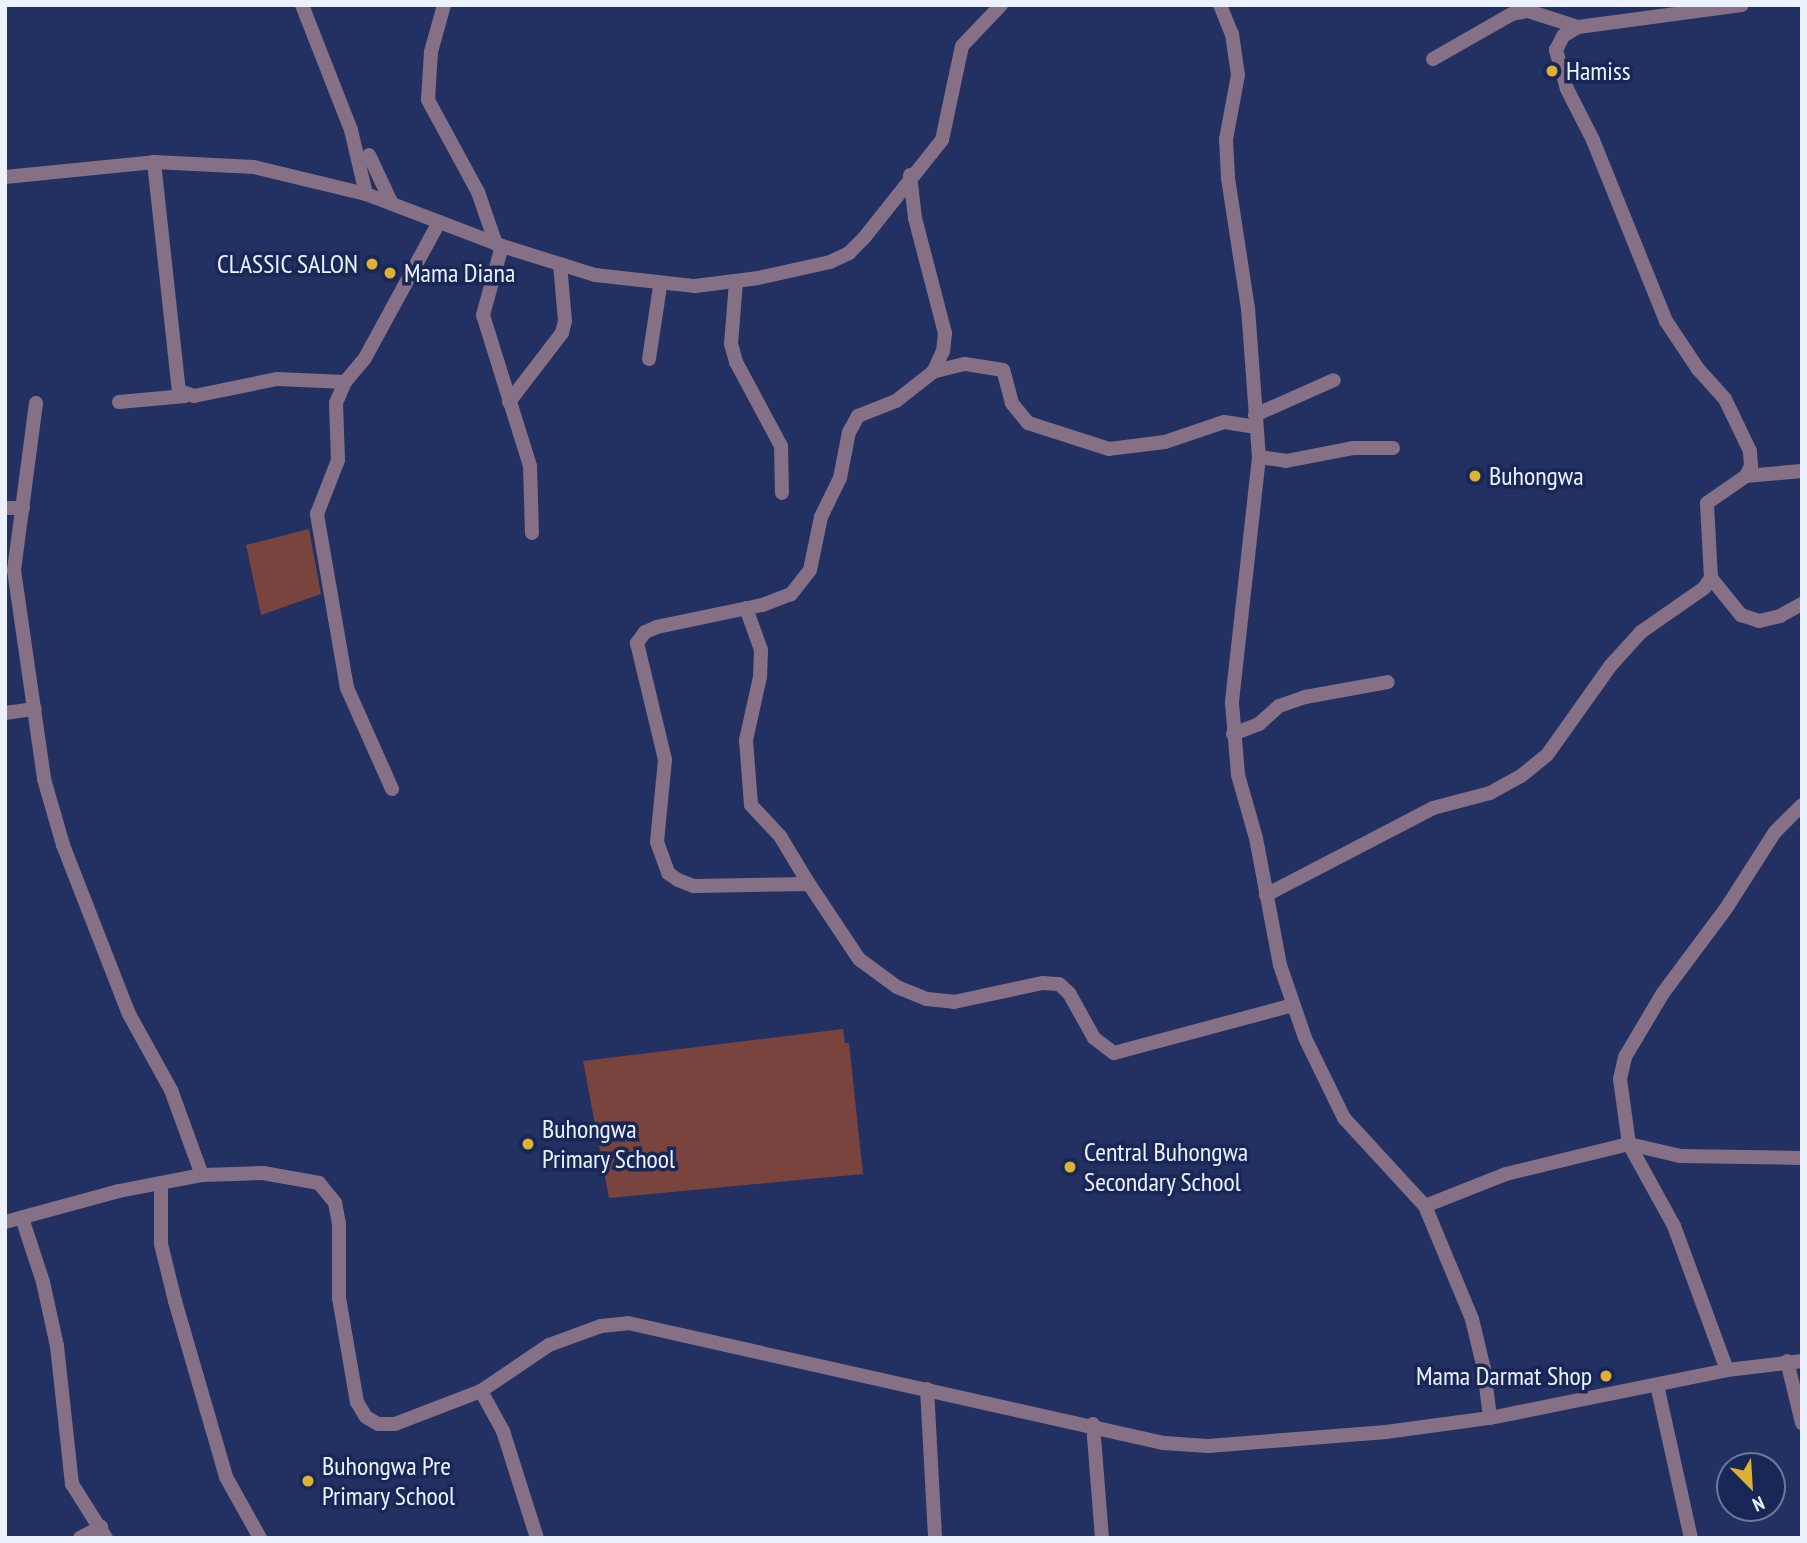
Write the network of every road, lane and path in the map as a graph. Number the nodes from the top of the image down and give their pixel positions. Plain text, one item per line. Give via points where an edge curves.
1 (302, 5) edge
2 (444, 5) edge
3 (1001, 5) edge
4 (1220, 5) edge
5 (1742, 5) edge
6 (1578, 27) junction
7 (1433, 59) dead end
8 (369, 155) dead end
9 (154, 162) junction
10 (910, 175) junction
11 (5, 177) edge
12 (366, 194) junction
13 (392, 204) junction
14 (439, 222) junction
15 (499, 245) junction
16 (560, 264) junction
17 (736, 282) junction
18 (660, 286) junction
19 (649, 359) dead end
20 (933, 372) junction
21 (1334, 380) dead end
22 (345, 382) junction
23 (185, 396) junction
24 (120, 402) dead end
25 (509, 402) junction
26 (36, 403) dead end
27 (1255, 421) junction
28 (1393, 448) dead end
29 (1259, 457) junction
30 (1802, 471) edge
31 (1746, 476) junction
32 (782, 493) dead end
33 (5, 508) edge
34 (23, 508) junction
35 (532, 533) dead end
36 (1711, 578) junction
37 (1802, 604) edge
38 (746, 608) junction
39 (1388, 682) dead end
40 (35, 709) junction
41 (5, 713) edge
42 (1233, 734) junction
43 (392, 789) dead end
44 (1802, 805) edge
45 (809, 884) junction
46 (1266, 895) junction
47 (1293, 1005) junction
48 (1629, 1144) junction
49 (1802, 1158) edge
50 (202, 1175) junction
51 (161, 1183) junction
52 (1425, 1206) junction
53 (22, 1219) junction
54 (5, 1222) edge
55 (1795, 1361) edge
56 (1727, 1370) junction
57 (1657, 1385) junction
58 (927, 1389) junction
59 (481, 1391) junction
60 (1490, 1418) junction
61 (1802, 1423) edge
62 (1093, 1424) junction
63 (103, 1533) edge
64 (80, 1538) edge
65 (260, 1538) edge
66 (537, 1538) edge
67 (935, 1538) edge
68 (1102, 1538) edge
69 (1691, 1538) edge

1 - 12 street via 347,118
2 - 15 street via 431,52 428,100 478,192
3 - 10 street via 971,31 962,46 942,140
4 - 27 street via 1232,34 1238,75 1226,139 1248,309
5 - 6 street
6 - 7 street via 1528,11 1513,14
6 - 31 street via 1563,36 1556,50 1567,89 1593,140 1666,320 1698,369 1725,399 1746,440 1752,460
8 - 13 street
9 - 11 street
9 - 12 street via 254,167
9 - 23 street via 175,384
10 - 17 street via 849,253
10 - 20 street via 915,218 945,333
12 - 13 street
13 - 14 street
14 - 15 street
14 - 22 street via 365,358
15 - 16 street
15 - 25 street via 483,315
16 - 18 street
16 - 25 street via 562,333
17 - 18 street
17 - 32 street via 734,356 781,446
18 - 19 street
20 - 27 street via 964,364 1003,370 1012,403 1028,423 1109,449 1165,442 1224,422
20 - 38 street via 896,401 858,416 849,432 840,478 821,517 804,582 791,594
21 - 27 street
22 - 23 street via 277,379
22 - 43 street via 336,403 338,460 317,514 318,530 347,688
23 - 24 street
25 - 35 street via 533,484
26 - 34 street
27 - 29 street
28 - 29 street via 1353,448 1286,461
29 - 42 street via 1235,660
30 - 31 street
31 - 36 street via 1707,503
33 - 34 street
34 - 40 street via 14,570
36 - 37 street via 1741,615 1759,621
36 - 46 street via 1704,588 1641,632 1611,665 1547,755 1521,776 1490,793 1433,808
38 - 45 street via 761,650 746,740 751,805 780,836
38 - 45 street via 657,627 645,632 637,643 666,760 657,842 668,873 694,886
39 - 42 street via 1305,697 1279,706 1259,724
40 - 41 street
40 - 50 street via 44,779 63,845 129,1014 179,1109
42 - 46 street
44 - 48 street via 1775,832 1663,993 1625,1057 1620,1079
45 - 47 street via 859,958 897,987 927,999 954,1002 1043,983 1059,985 1069,993 1094,1038 1114,1053
46 - 47 street
47 - 52 street via 1320,1075 1344,1118
48 - 49 street via 1680,1156
48 - 52 street via 1506,1174
48 - 56 street via 1674,1226
50 - 51 street
50 - 59 street via 307,1177 327,1190 339,1223 339,1298 349,1363 357,1402 366,1417 395,1424
51 - 53 street
51 - 65 street via 161,1244 176,1301 226,1477
52 - 60 street via 1472,1319
53 - 54 street
53 - 63 street via 43,1282 57,1346 72,1484
55 - 56 street
55 - 61 street
56 - 57 street
57 - 60 street
57 - 69 street
58 - 59 street via 628,1323 601,1326 549,1345
58 - 62 street
58 - 67 street
59 - 66 street via 503,1430
60 - 62 street via 1385,1432 1208,1446 1163,1443
62 - 68 street
63 - 64 street

